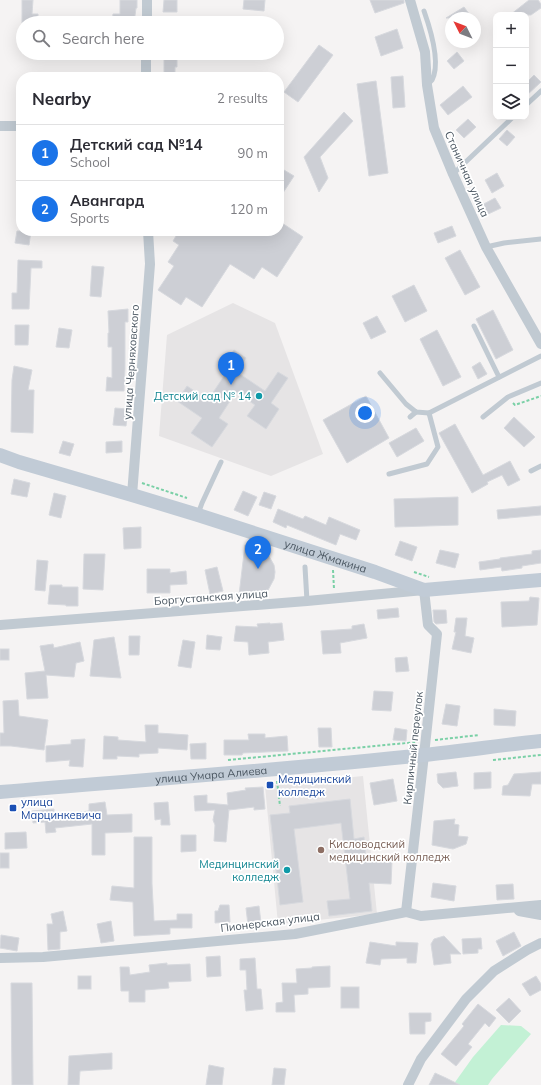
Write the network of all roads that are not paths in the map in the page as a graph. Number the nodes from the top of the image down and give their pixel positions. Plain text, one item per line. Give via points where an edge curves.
1 (147, 0) edge
2 (410, 0) edge
3 (424, 11) dead end
4 (147, 16) edge
5 (146, 60) edge
6 (146, 72) edge
7 (427, 85) junction
8 (541, 91) edge
9 (529, 102) edge
10 (510, 120) edge
11 (0, 126) edge
12 (16, 126) edge
13 (453, 174) junction
14 (148, 236) edge
15 (541, 239) edge
16 (486, 247) junction
17 (474, 326) dead end
18 (541, 344) edge
19 (541, 356) edge
20 (380, 373) dead end
21 (499, 378) junction
22 (541, 383) edge
23 (416, 412) junction
24 (429, 413) junction
25 (410, 417) dead end
26 (483, 417) dead end
27 (0, 456) edge
28 (221, 462) dead end
29 (541, 466) edge
30 (531, 472) dead end
31 (389, 474) dead end
32 (132, 495) junction
33 (200, 509) junction
34 (305, 568) dead end
35 (541, 580) edge
36 (424, 590) junction
37 (307, 601) junction
38 (0, 625) edge
39 (541, 741) edge
40 (425, 748) junction
41 (0, 792) edge
42 (541, 905) edge
43 (507, 909) junction
44 (406, 912) junction
45 (541, 915) edge
46 (541, 943) edge
47 (0, 958) edge
48 (408, 1085) edge

1 - 4 street
2 - 7 street, Станичная улица via 425,52
3 - 7 lane via 433,40 435,68 432,80
5 - 6 street
7 - 13 street, Станичная улица via 434,128
8 - 9 lane
10 - 13 lane
11 - 12 street
13 - 16 street, Станичная улица
14 - 32 street, улица Черняховского via 150,264
15 - 16 lane
16 - 18 street, Станичная улица
17 - 21 lane
19 - 21 lane
20 - 23 lane
21 - 24 lane
22 - 26 lane via 508,397
23 - 24 lane
23 - 25 lane
24 - 31 lane via 438,447 427,464
27 - 32 street, улица Жмакина
28 - 33 lane
29 - 30 lane
32 - 33 street, улица Жмакина
33 - 36 street, улица Жмакина
34 - 37 lane
35 - 36 street, улица Жмакина
36 - 37 street, Боргустанская улица
36 - 40 street, Кирпичный переулок via 428,625 437,634
37 - 38 street, Боргустанская улица
39 - 40 street, улица Умара Алиева
40 - 41 street, улица Умара Алиева via 146,781
40 - 44 street, Кирпичный переулок
42 - 43 street, Пионерская улица
43 - 44 street, Пионерская улица via 421,916
43 - 45 street
44 - 47 street, Пионерская улица via 295,934 43,957
46 - 48 street via 494,971 466,998 421,1059

